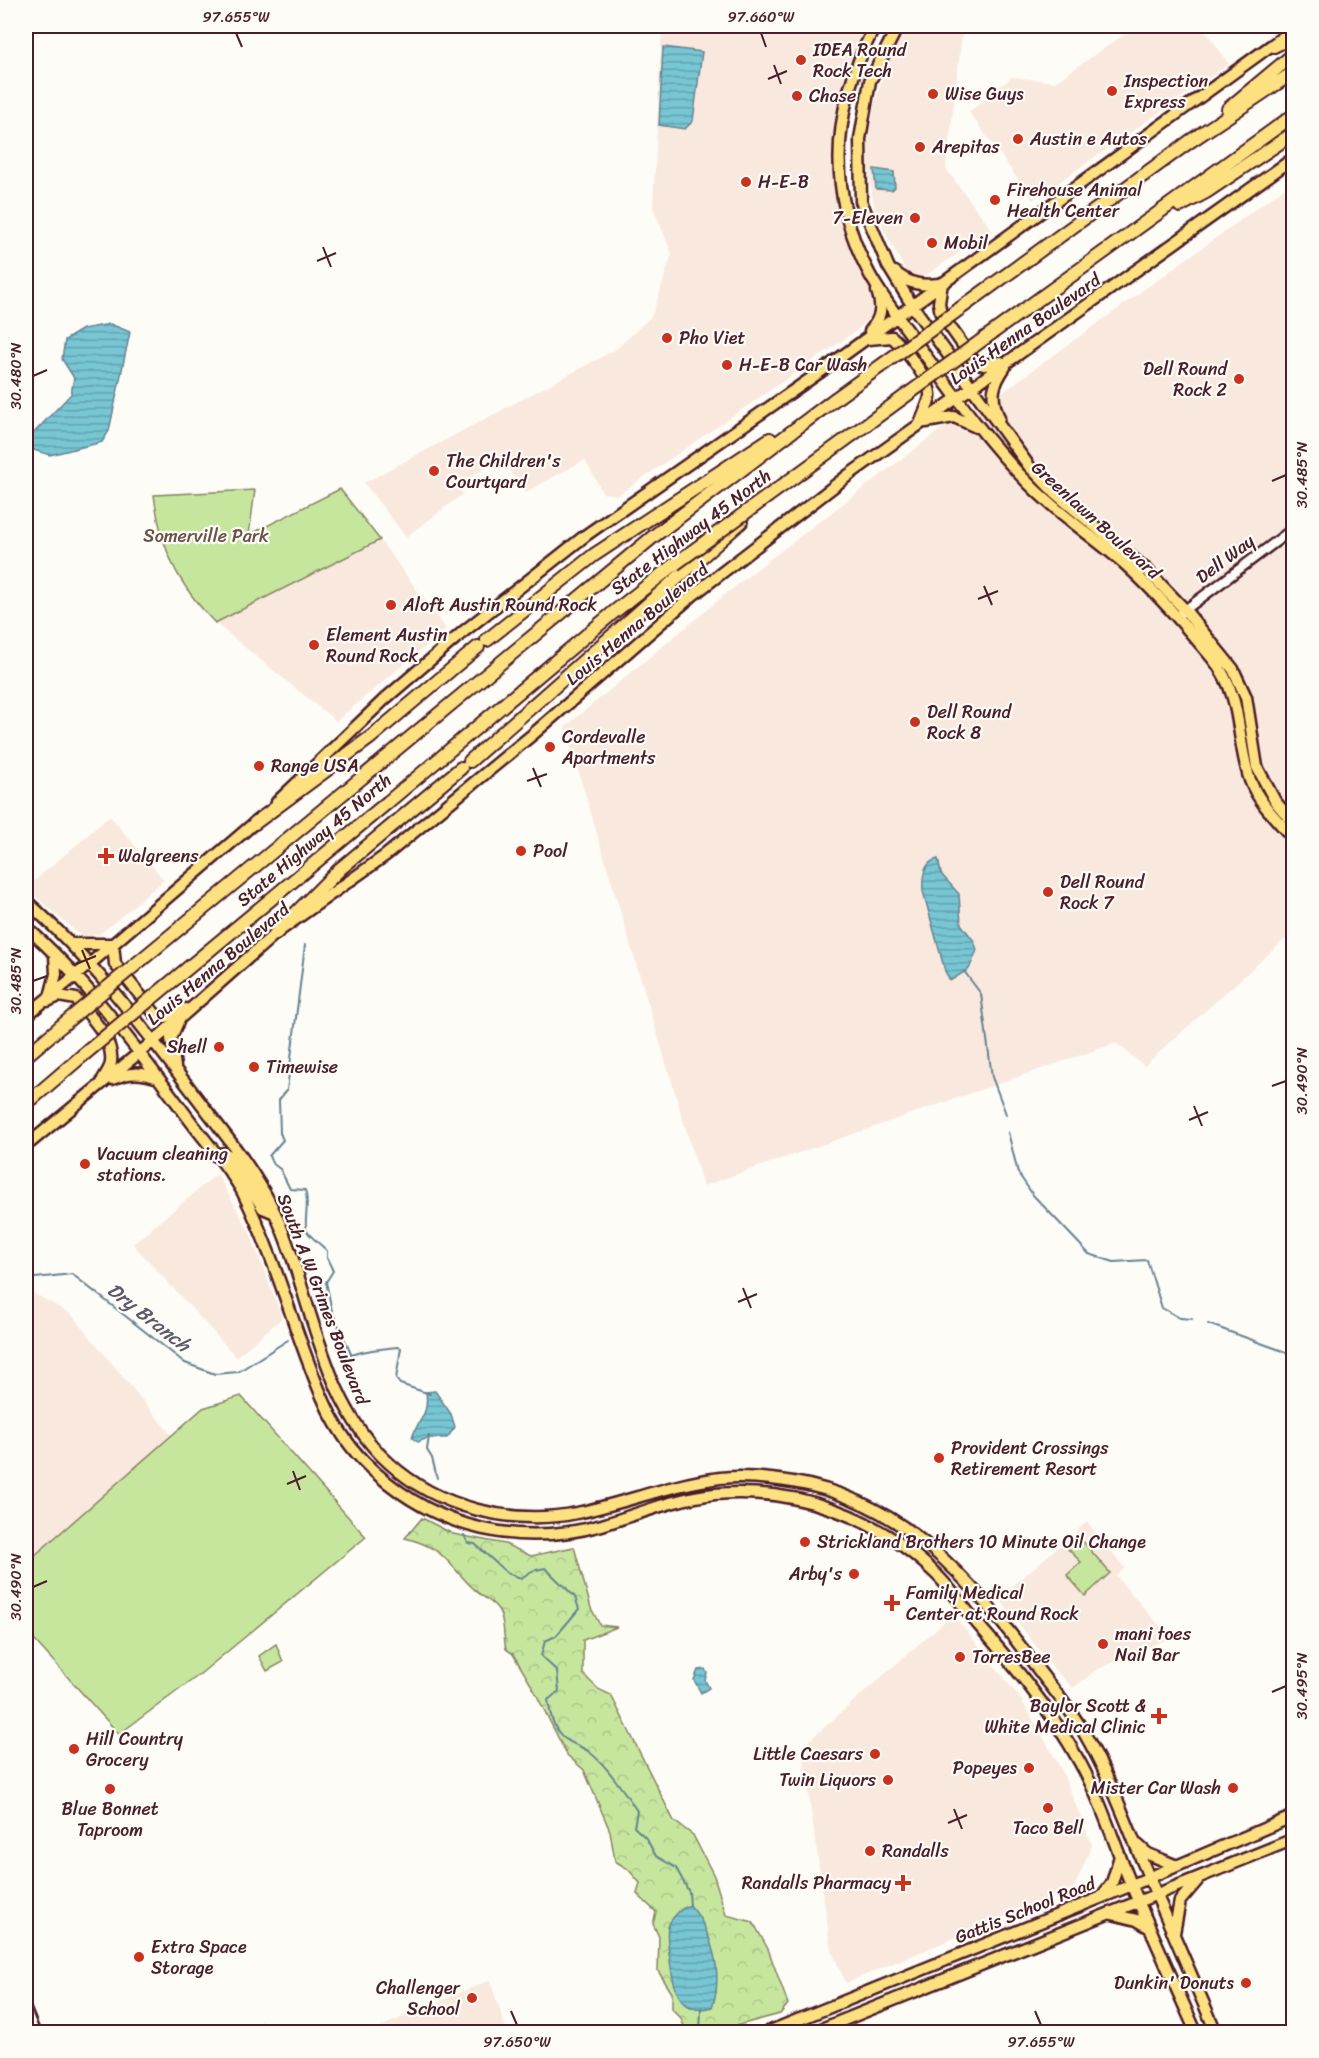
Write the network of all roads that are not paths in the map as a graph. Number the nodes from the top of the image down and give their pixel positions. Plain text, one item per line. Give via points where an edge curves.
1 (875, 26) edge
2 (898, 26) edge
3 (1293, 29) edge
4 (1293, 36) edge
5 (1274, 46) junction
6 (1293, 54) edge
7 (1293, 72) edge
8 (1293, 115) edge
9 (1293, 133) edge
10 (1189, 142) junction
11 (1293, 158) edge
12 (1139, 228) junction
13 (888, 266) junction
14 (871, 277) junction
15 (942, 283) junction
16 (912, 305) junction
17 (898, 315) junction
18 (862, 341) junction
19 (1010, 360) junction
20 (970, 387) junction
21 (956, 398) junction
22 (835, 399) junction
23 (920, 424) junction
24 (979, 429) junction
25 (1004, 432) junction
26 (1032, 487) junction
27 (1056, 494) junction
28 (1293, 528) edge
29 (678, 568) junction
30 (1180, 613) junction
31 (255, 823) junction
32 (1293, 824) edge
33 (1293, 839) edge
34 (26, 901) edge
35 (26, 909) edge
36 (40, 914) junction
37 (26, 927) edge
38 (275, 934) junction
39 (71, 944) junction
40 (114, 944) junction
41 (55, 955) junction
42 (89, 964) junction
43 (75, 975) junction
44 (51, 993) junction
45 (37, 1006) junction
46 (193, 1006) junction
47 (26, 1016) edge
48 (180, 1018) junction
49 (153, 1041) junction
50 (139, 1053) junction
51 (26, 1056) edge
52 (176, 1070) junction
53 (159, 1078) junction
54 (101, 1083) junction
55 (26, 1104) edge
56 (26, 1146) edge
57 (216, 1156) junction
58 (275, 1213) junction
59 (1293, 1816) edge
60 (1293, 1839) edge
61 (1135, 1843) junction
62 (1120, 1856) junction
63 (1177, 1866) junction
64 (1150, 1877) junction
65 (1201, 1877) junction
66 (1132, 1885) junction
67 (1157, 1895) junction
68 (1102, 1897) junction
69 (1140, 1903) junction
70 (1111, 1914) junction
71 (1151, 1928) junction
72 (1174, 1934) junction
73 (26, 2010) edge
74 (806, 2016) junction
75 (35, 2032) edge
76 (768, 2032) edge
77 (782, 2032) edge
78 (814, 2032) edge
79 (1196, 2032) edge
80 (1216, 2032) edge

1 - 14 main road, Greenlawn Boulevard via 856,61 844,102 840,137 843,206
2 - 13 main road, Greenlawn Boulevard via 870,81 860,139 861,201
3 - 5 main road
4 - 5 highway
5 - 15 main road
6 - 10 highway
7 - 10 highway, State Highway 45 North
8 - 12 highway, State Highway 45 North
9 - 12 highway via 1206,192
10 - 22 highway, State Highway 45 North, bridge
11 - 19 main road, Louis Henna Boulevard
12 - 29 highway, State Highway 45 North, bridge via 794,477
13 - 15 main road via 903,280
13 - 16 main road, Greenlawn Boulevard
14 - 17 main road, Greenlawn Boulevard
14 - 18 main road via 881,314
15 - 16 main road
15 - 19 main road via 941,314 974,361 984,366
16 - 17 main road
16 - 20 main road, Greenlawn Boulevard
17 - 18 main road
17 - 21 main road, Greenlawn Boulevard
18 - 23 main road via 892,337 908,355 928,384 930,394
18 - 31 main road via 623,507 463,632 354,728
19 - 20 main road, Louis Henna Boulevard
19 - 25 main road via 992,390 992,403
20 - 21 main road, Louis Henna Boulevard
20 - 25 main road, Greenlawn Boulevard
21 - 23 main road, Louis Henna Boulevard
21 - 24 main road, Greenlawn Boulevard
22 - 31 highway via 594,555 371,737
22 - 51 highway, State Highway 45 North, bridge via 654,537
23 - 24 main road via 954,417
23 - 38 main road, Louis Henna Boulevard via 693,595 549,722 386,855
24 - 26 main road, Greenlawn Boulevard
25 - 27 main road, Greenlawn Boulevard
26 - 27 main road via 1047,495
26 - 30 main road, Greenlawn Boulevard
27 - 30 main road, Greenlawn Boulevard via 1147,570
28 - 30 street, Dell Way
29 - 38 highway via 465,765 340,869
29 - 55 highway, State Highway 45 North, bridge via 614,612
30 - 32 main road, Greenlawn Boulevard via 1233,669 1246,698 1257,767
30 - 33 main road, Greenlawn Boulevard via 1226,678 1239,713 1251,782
31 - 40 main road
34 - 36 main road, South A W Grimes Boulevard
35 - 36 main road
36 - 39 main road, South A W Grimes Boulevard
37 - 41 main road, South A W Grimes Boulevard
38 - 46 main road, Louis Henna Boulevard
39 - 40 main road
39 - 42 main road, South A W Grimes Boulevard
40 - 42 main road
40 - 46 main road via 115,964 156,1015 166,1017
41 - 43 main road, South A W Grimes Boulevard
41 - 44 main road
42 - 43 main road
42 - 49 main road, South A W Grimes Boulevard
43 - 44 main road
43 - 50 main road, South A W Grimes Boulevard
44 - 45 main road
45 - 47 main road
45 - 54 main road via 59,996 76,999 108,1043 112,1063
46 - 48 main road, Louis Henna Boulevard
48 - 49 main road, Louis Henna Boulevard
48 - 52 main road via 171,1038
49 - 50 main road, Louis Henna Boulevard
49 - 52 main road, South A W Grimes Boulevard
50 - 53 main road, South A W Grimes Boulevard
50 - 54 main road, Louis Henna Boulevard
52 - 58 main road, South A W Grimes Boulevard via 230,1142
53 - 54 main road via 128,1073
53 - 57 main road, South A W Grimes Boulevard
54 - 56 main road, Louis Henna Boulevard
57 - 58 main road via 230,1156 263,1208
57 - 62 main road, South A W Grimes Boulevard via 240,1187 267,1245 332,1422 373,1471 414,1503 488,1532 560,1534 711,1494 784,1496 821,1503 857,1518 936,1574 1042,1702 1091,1784
58 - 61 main road, South A W Grimes Boulevard via 349,1415 390,1464 423,1488 474,1509 528,1518 572,1514 675,1486 733,1477 806,1484 877,1509 935,1549 1017,1642 1082,1728
59 - 63 main road, Gattis School Road
60 - 65 main road, Gattis School Road
61 - 63 main road via 1148,1854
61 - 64 main road, South A W Grimes Boulevard
62 - 66 main road, South A W Grimes Boulevard
62 - 68 main road via 1112,1883
63 - 64 main road, Gattis School Road
64 - 66 main road, Gattis School Road
64 - 67 main road, South A W Grimes Boulevard
65 - 67 main road, Gattis School Road
65 - 72 main road via 1180,1901
66 - 68 main road, Gattis School Road
66 - 69 main road, South A W Grimes Boulevard
67 - 69 main road, Gattis School Road
67 - 72 main road, South A W Grimes Boulevard
68 - 74 main road, Gattis School Road
69 - 70 main road, Gattis School Road
69 - 71 main road, South A W Grimes Boulevard
70 - 71 main road
70 - 78 main road, Gattis School Road
71 - 79 main road, South A W Grimes Boulevard
72 - 80 main road, South A W Grimes Boulevard
73 - 75 street
74 - 76 main road, Gattis School Road
74 - 77 main road via 798,2026

